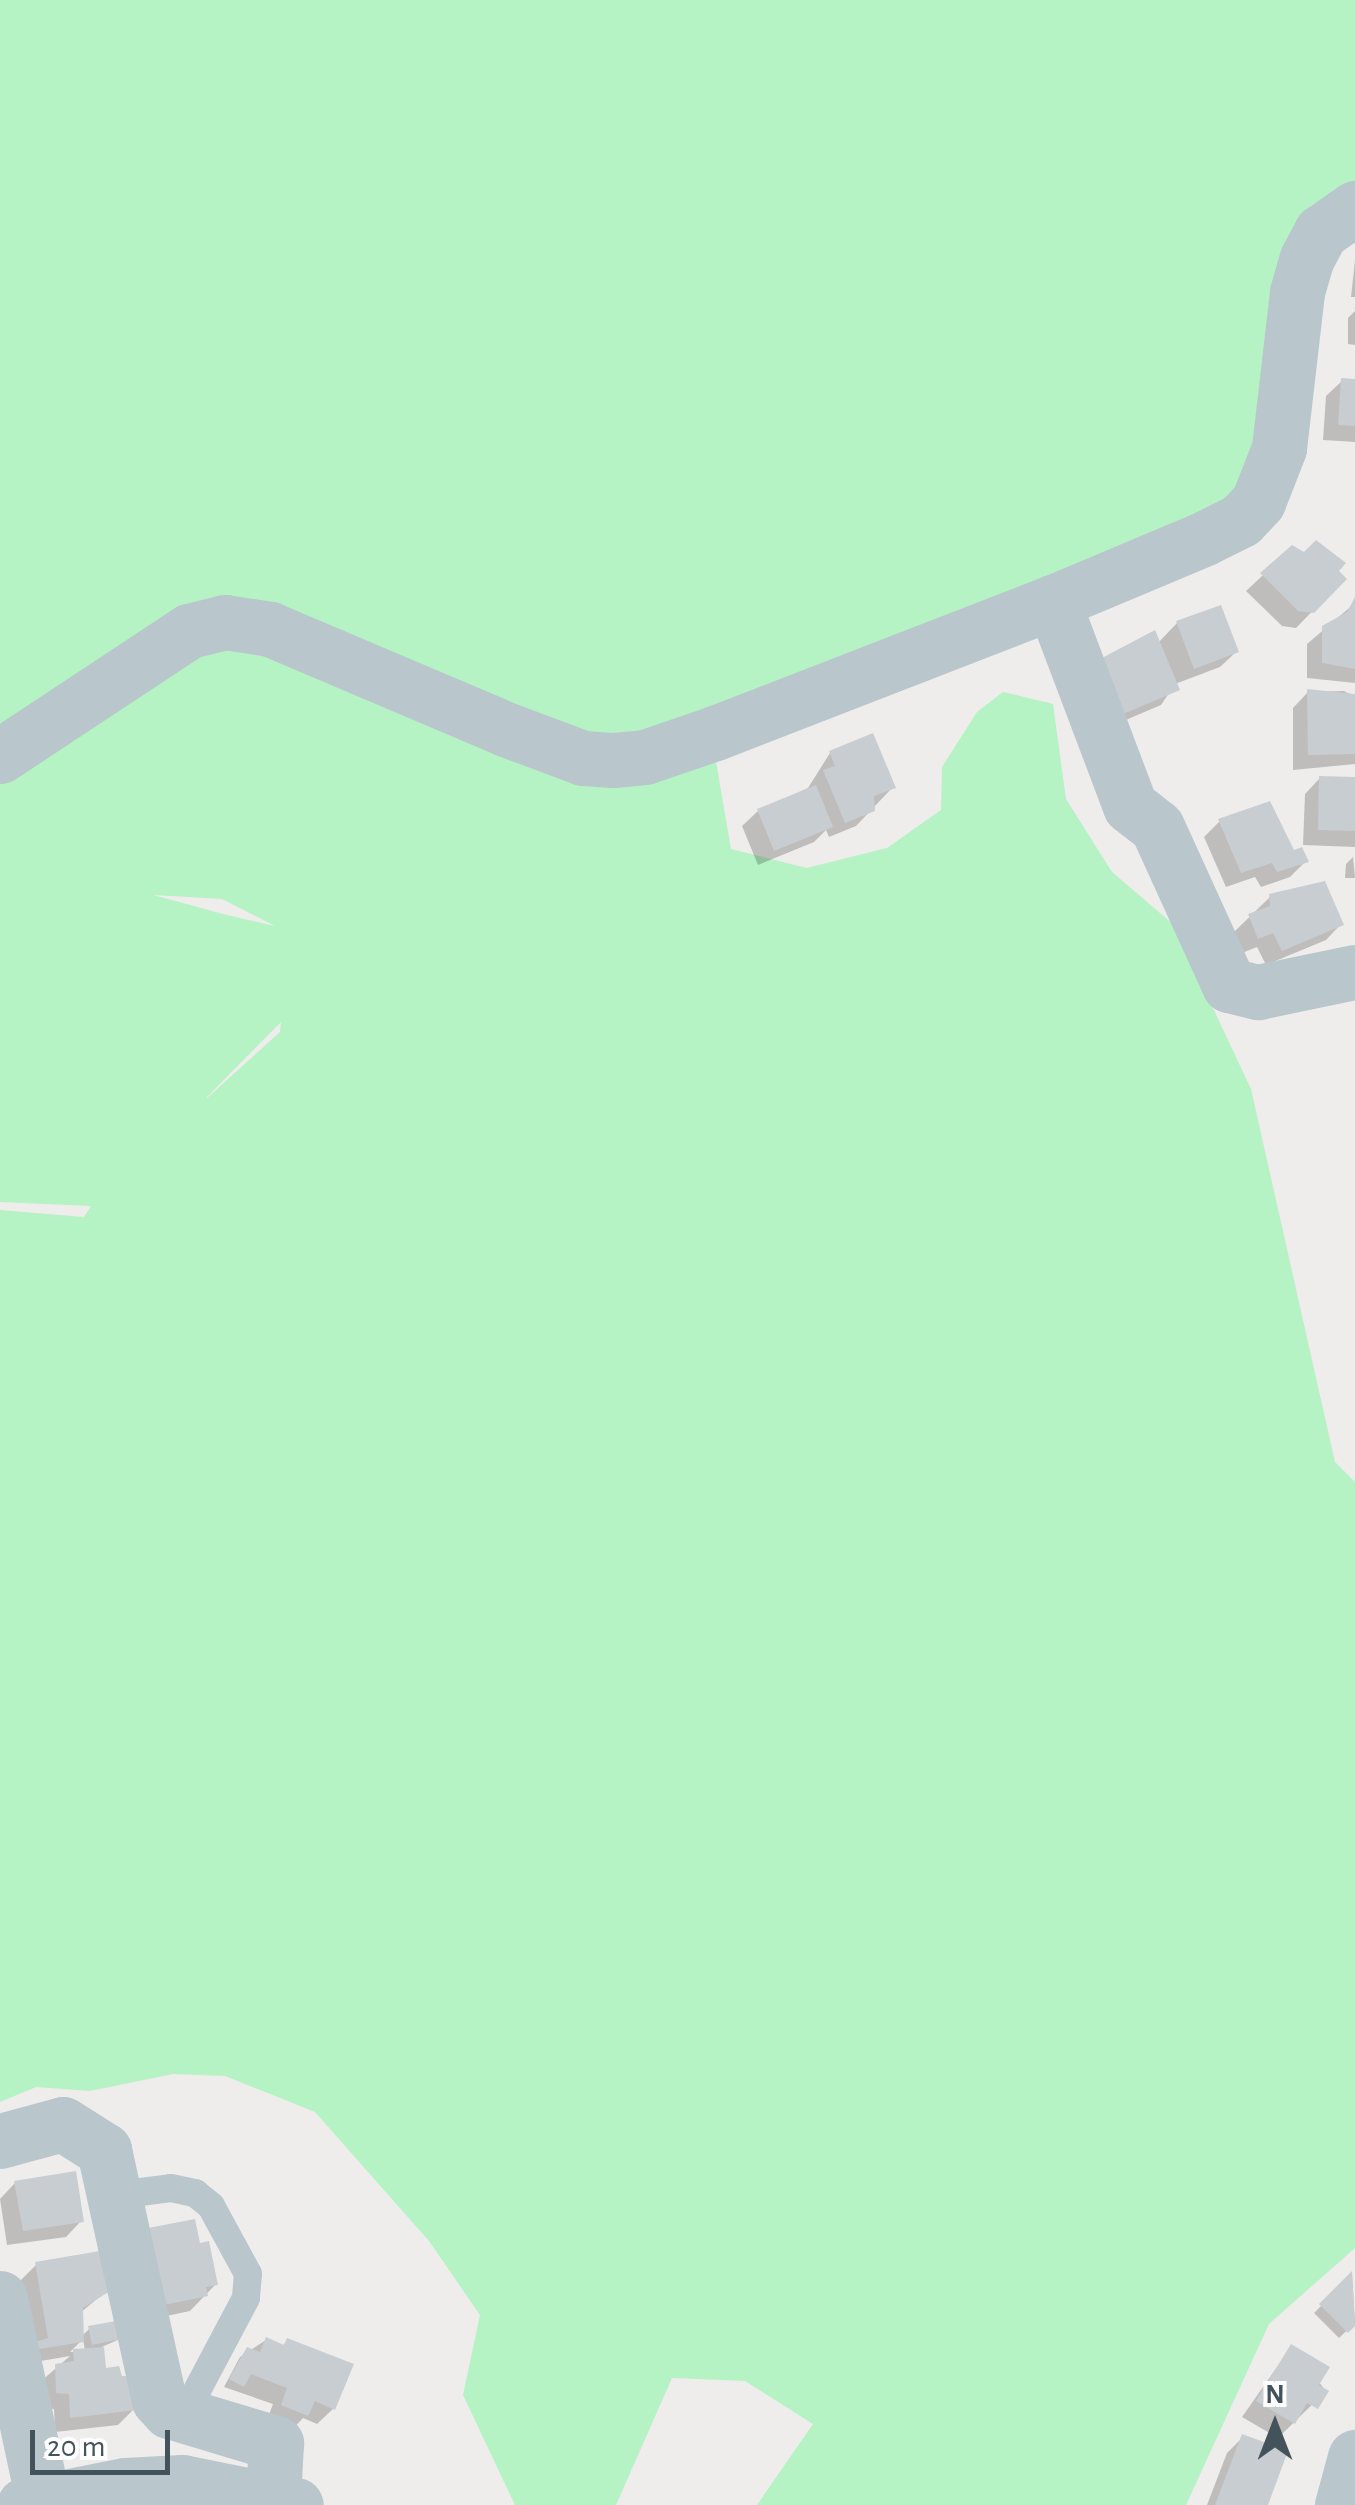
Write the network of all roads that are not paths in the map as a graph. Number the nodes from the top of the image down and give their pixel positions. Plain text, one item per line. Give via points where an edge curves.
1 (1355, 208) edge
2 (1054, 602) junction
3 (0, 756) edge
4 (1355, 972) edge
5 (0, 2141) edge
6 (116, 2195) junction
7 (0, 2298) edge
8 (184, 2416) junction
9 (1355, 2456) edge
10 (180, 2493) edge
11 (285, 2502) edge
12 (34, 2503) edge
13 (1342, 2505) edge

1 - 2 street via 1321,232 1307,258 1279,448 1258,502 1241,520 1205,538
2 - 3 street via 715,733 646,757 613,760 584,758 508,730 270,629 225,622 189,631
2 - 4 street via 1130,806 1157,826 1229,985 1258,992
5 - 6 street via 64,2124 104,2150
6 - 8 street via 159,2400
6 - 8 lane via 171,2188 194,2193 210,2206 248,2274 246,2298
7 - 12 street
8 - 11 street via 276,2443
9 - 13 street
10 - 11 street
10 - 12 street

